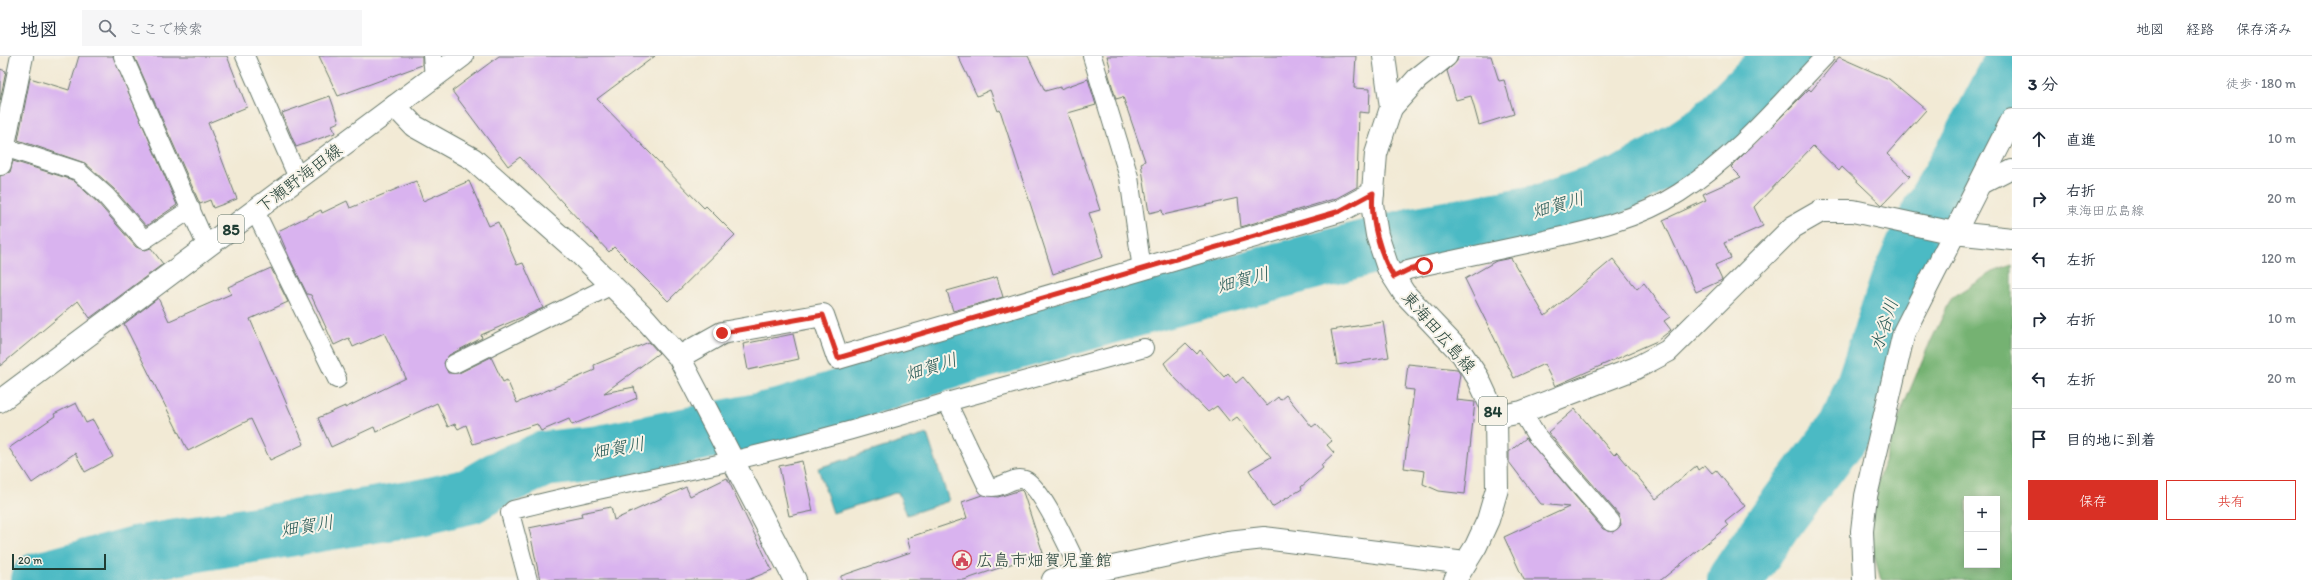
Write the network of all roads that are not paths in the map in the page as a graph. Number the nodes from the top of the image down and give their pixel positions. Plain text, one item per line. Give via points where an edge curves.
1 (22, 56) edge
2 (123, 56) edge
3 (245, 56) edge
4 (462, 56) edge
5 (1092, 56) edge
6 (1384, 56) edge
7 (1446, 56) edge
8 (1825, 56) edge
9 (433, 66) edge
10 (395, 106) junction
11 (1392, 108) junction
12 (5, 118) edge
13 (2012, 120) edge
14 (2, 156) edge
15 (2012, 170) edge
16 (298, 178) junction
17 (1977, 187) junction
18 (1373, 198) junction
19 (191, 209) junction
20 (255, 211) junction
21 (1944, 230) junction
22 (2012, 239) edge
23 (207, 247) junction
24 (1142, 270) junction
25 (1391, 272) junction
26 (612, 285) junction
27 (1144, 348) dead end
28 (679, 357) junction
29 (454, 364) dead end
30 (337, 379) dead end
31 (0, 401) edge
32 (947, 402) junction
33 (1522, 412) junction
34 (1496, 417) junction
35 (731, 458) junction
36 (1611, 522) dead end
37 (1460, 571) edge
38 (1064, 578) edge
39 (528, 580) edge
40 (796, 580) edge
41 (1864, 580) edge

1 - 12 street
2 - 19 lane
3 - 16 lane
4 - 9 street, 下瀬野海田線 / 85
5 - 24 lane via 1129,177
6 - 11 street, 東海田広島線 / 84
7 - 11 street via 1417,79
8 - 25 lane via 1746,140 1678,194 1648,209 1573,234
9 - 10 street, 下瀬野海田線 / 85
10 - 16 street, 下瀬野海田線 / 85
10 - 26 street via 414,126 473,159
11 - 18 street, 東海田広島線 / 84 via 1376,154
12 - 14 street
13 - 17 street
14 - 19 lane via 78,171 106,196 144,240
15 - 17 lane
16 - 20 street, 下瀬野海田線 / 85
17 - 21 street
18 - 24 street via 1340,211
18 - 25 street, 東海田広島線 / 84 via 1378,235
19 - 23 lane
20 - 23 street, 下瀬野海田線 / 85
20 - 30 lane
21 - 22 street
21 - 33 street via 1853,211 1821,212 1793,227 1668,351 1636,368
21 - 41 street via 1904,332 1866,496 1862,531
23 - 31 street, 下瀬野海田線 / 85
24 - 28 street via 838,358 823,315 722,333
25 - 34 street, 東海田広島線 / 84 via 1404,293 1462,354 1478,378
26 - 28 street
26 - 29 lane
27 - 32 lane
28 - 35 street
32 - 35 lane via 817,441
32 - 38 lane via 987,486 993,488 1020,479 1027,480 1050,509
33 - 34 street
33 - 36 lane via 1536,435
34 - 37 street, 東海田広島線 / 84 via 1498,490 1476,546
35 - 39 lane via 513,510 510,513
35 - 40 street
37 - 38 street via 1264,538 1228,542

